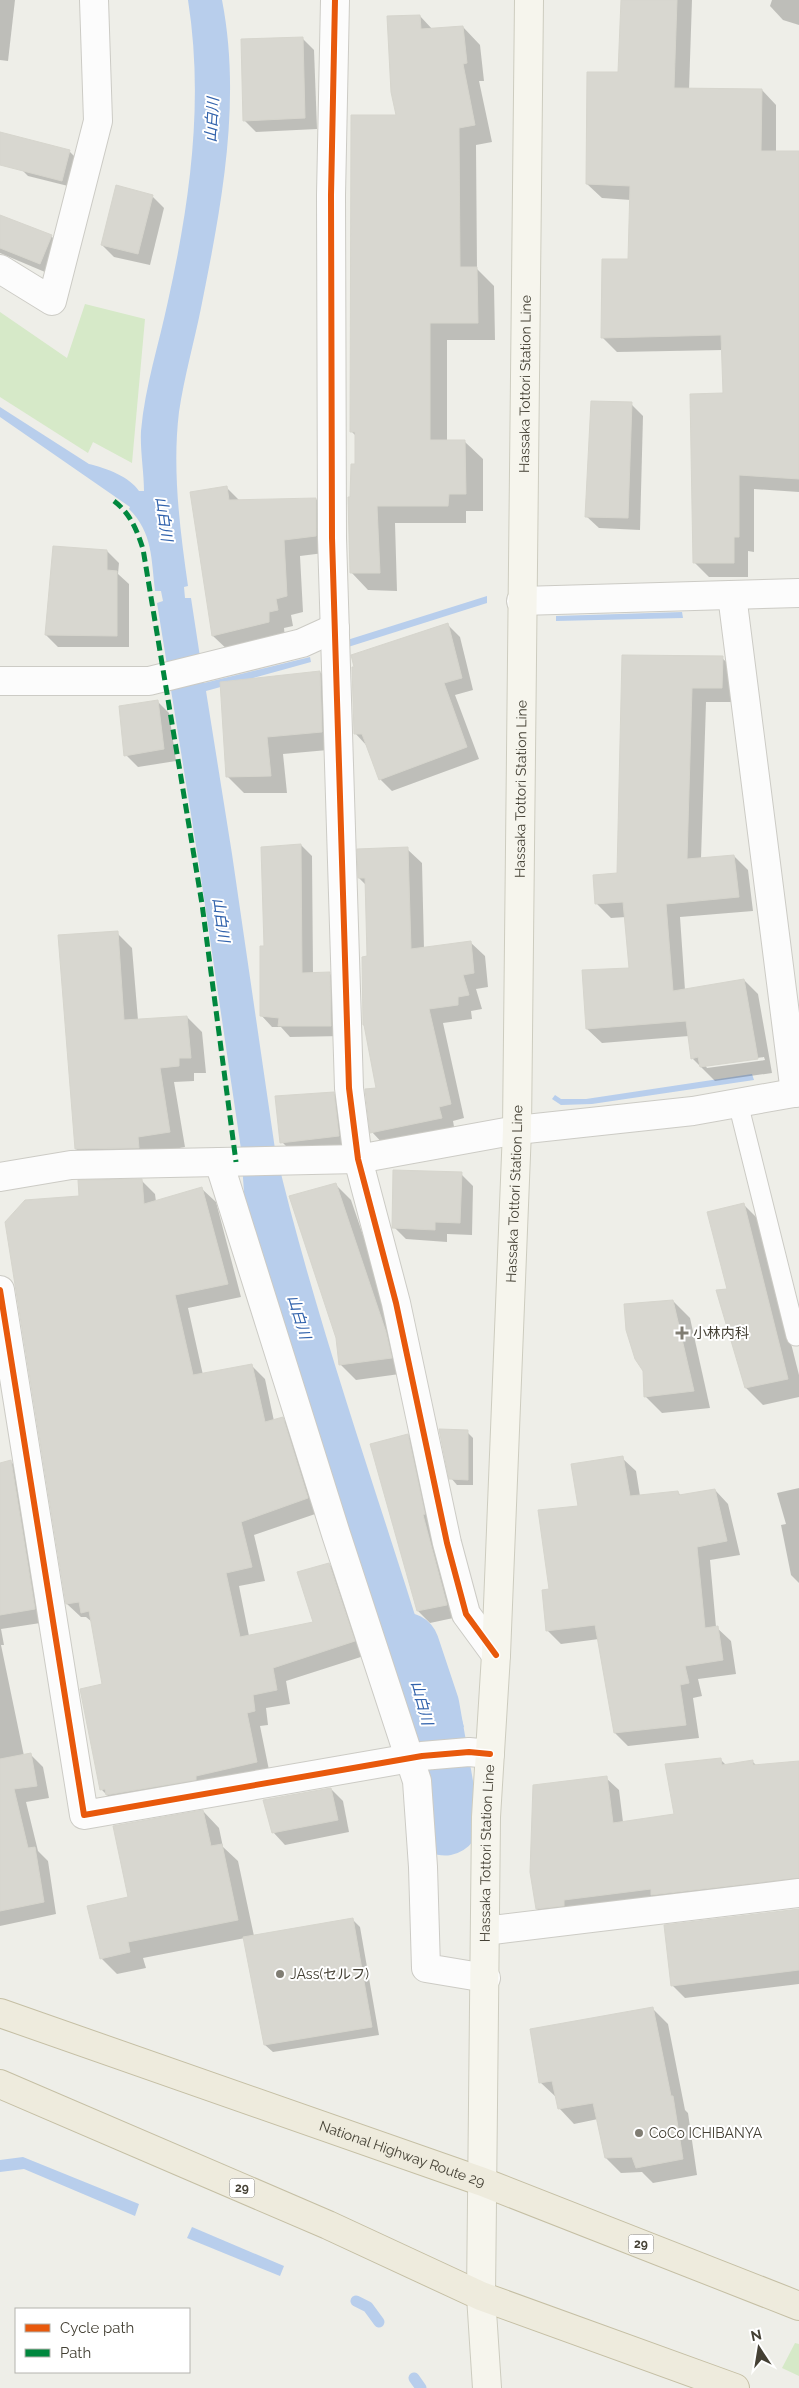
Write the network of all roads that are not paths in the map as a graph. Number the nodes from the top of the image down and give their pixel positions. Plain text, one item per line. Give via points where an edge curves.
1 (94, 0) edge
2 (335, 0) edge
3 (528, 0) edge
4 (0, 269) edge
5 (799, 593) edge
6 (732, 595) junction
7 (521, 601) junction
8 (335, 628) junction
9 (0, 681) edge
10 (797, 1093) edge
11 (738, 1103) junction
12 (517, 1130) junction
13 (358, 1160) junction
14 (219, 1162) junction
15 (0, 1176) edge
16 (0, 1290) edge
17 (796, 1336) dead end
18 (496, 1655) junction
19 (490, 1754) junction
20 (409, 1759) junction
21 (799, 1893) edge
22 (485, 1931) junction
23 (486, 1978) junction
24 (0, 2013) edge
25 (0, 2084) edge
26 (483, 2182) junction
27 (481, 2296) junction
28 (799, 2306) edge
29 (487, 2388) edge
30 (734, 2388) edge

1 - 4 street via 98,121 52,302
2 - 8 street via 331,224
3 - 7 main road, Hassaka Tottori Station Line
5 - 6 street
6 - 7 street
6 - 10 street
7 - 12 main road, Hassaka Tottori Station Line
8 - 9 street via 302,643 149,681
8 - 13 street via 349,1088
10 - 11 street
11 - 12 street
11 - 17 lane
12 - 13 street
12 - 18 main road, Hassaka Tottori Station Line
13 - 14 street
13 - 18 street via 396,1303 447,1543 466,1614
14 - 15 street via 71,1164
14 - 20 street
16 - 20 street via 84,1815
18 - 19 main road, Hassaka Tottori Station Line
19 - 20 street via 469,1752
19 - 22 main road, Hassaka Tottori Station Line
20 - 23 street via 417,1781 426,1968
21 - 22 street
22 - 23 main road, Hassaka Tottori Station Line
23 - 26 main road, Hassaka Tottori Station Line
24 - 26 highway, National Highway Route 29 / 29
25 - 27 highway, 29 via 328,2225
26 - 27 main road, Hassaka Tottori Station Line
26 - 28 highway, National Highway Route 29 / 29
27 - 29 main road, Hassaka Tottori Station Line
27 - 30 highway, 29

